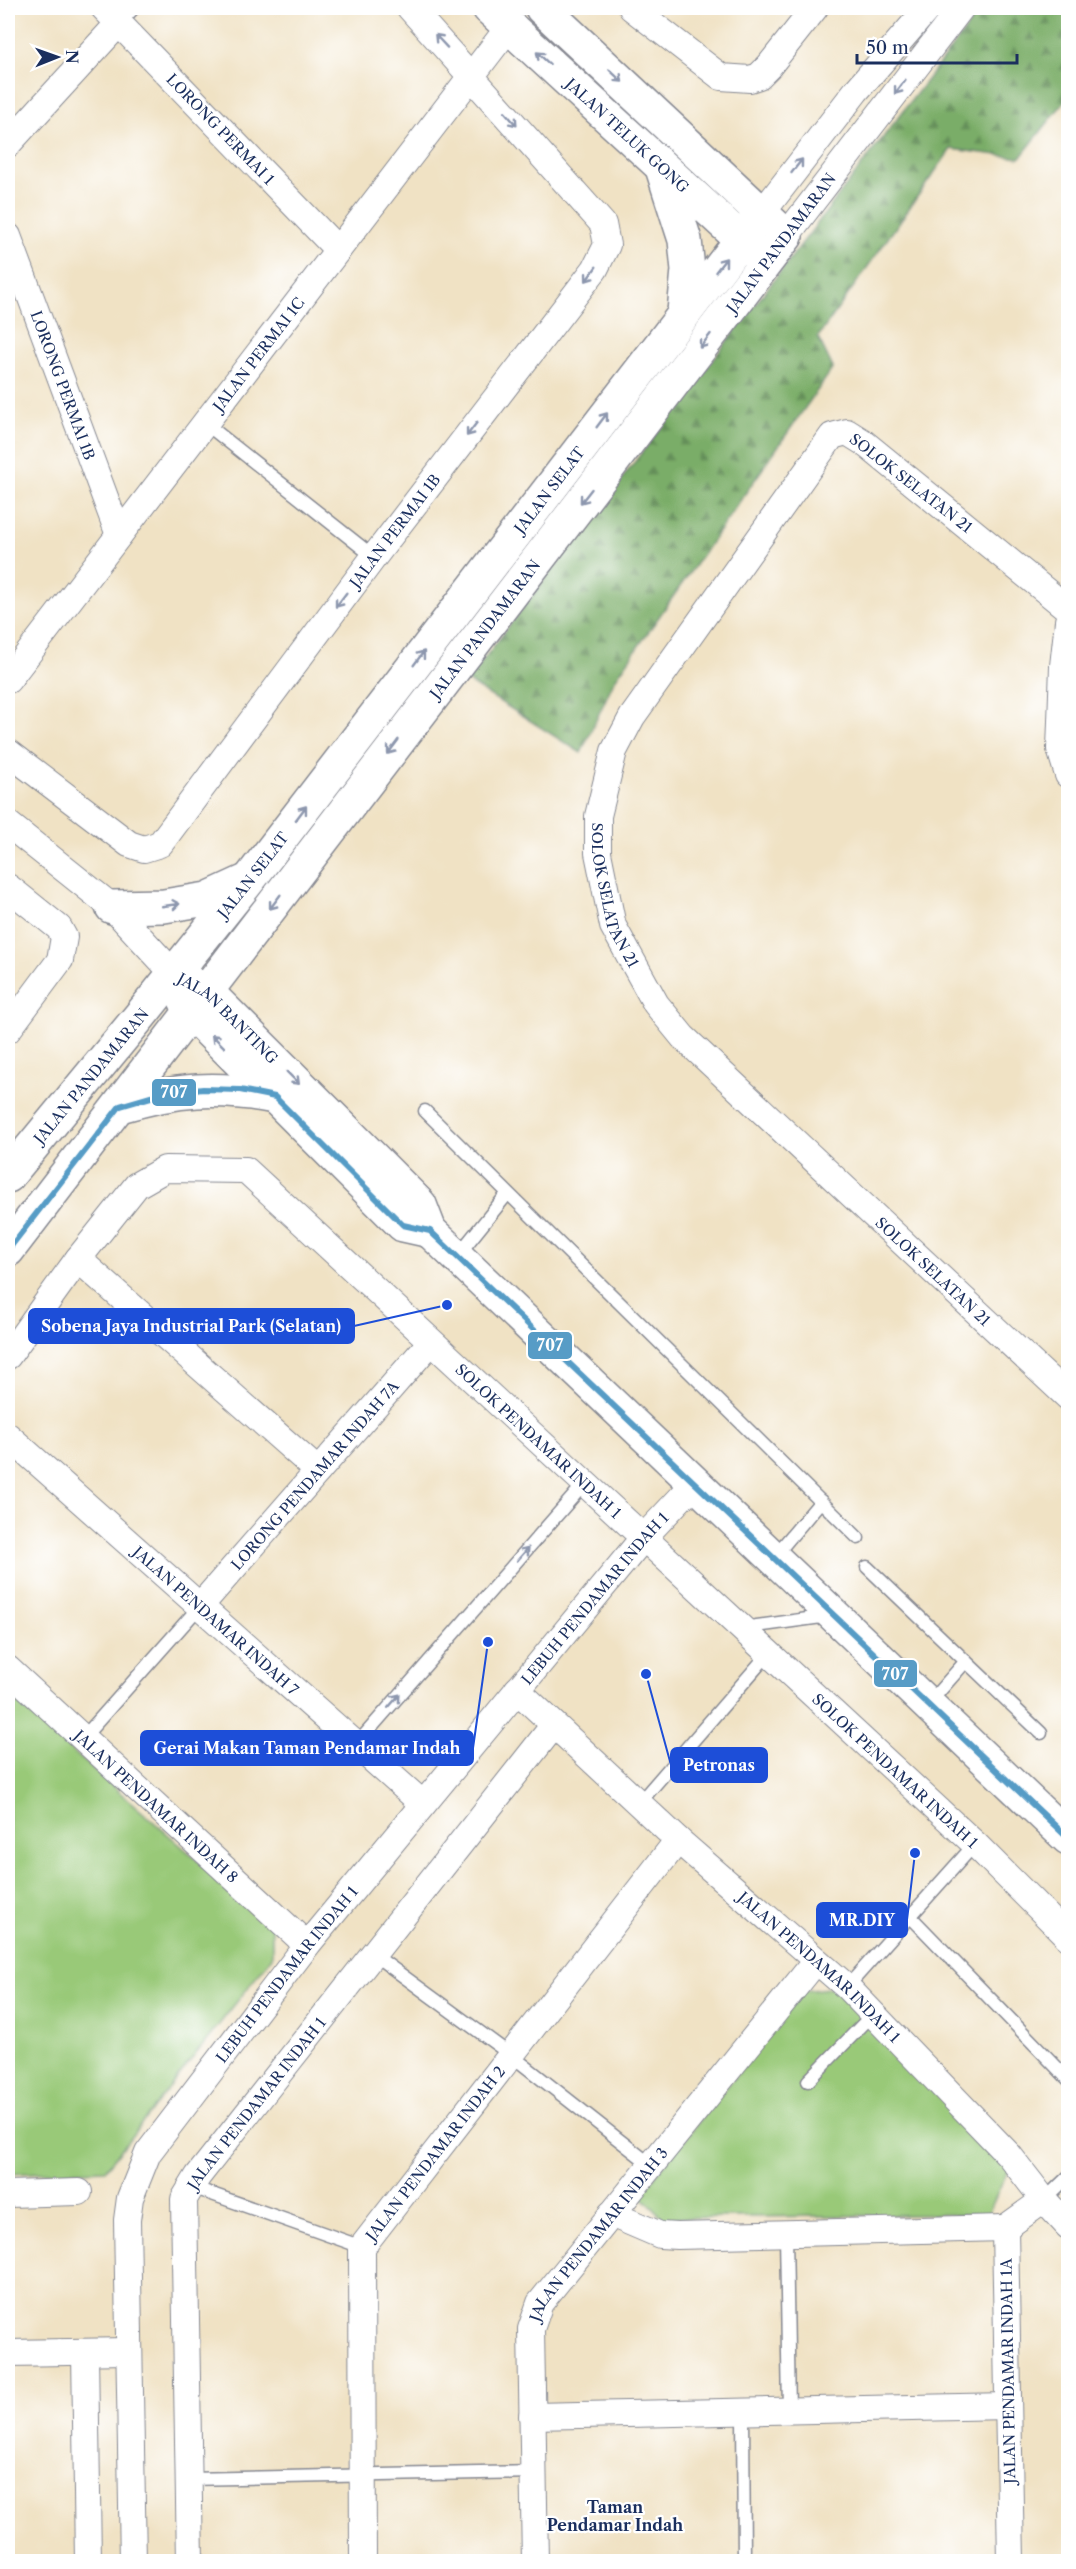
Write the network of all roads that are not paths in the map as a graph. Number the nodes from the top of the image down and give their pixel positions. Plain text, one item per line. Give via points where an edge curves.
1 (410, 8) edge
2 (542, 8) edge
3 (632, 8) edge
4 (816, 8) edge
5 (927, 8) edge
6 (961, 8) edge
7 (119, 13) edge
8 (499, 17) edge
9 (472, 75) junction
10 (8, 144) edge
11 (660, 164) junction
12 (762, 213) junction
13 (8, 236) edge
14 (786, 236) junction
15 (741, 239) junction
16 (338, 250) junction
17 (767, 262) junction
18 (684, 312) junction
19 (205, 423) junction
20 (119, 535) junction
21 (374, 557) junction
22 (1068, 609) edge
23 (1068, 621) edge
24 (8, 680) edge
25 (8, 752) edge
26 (1068, 775) edge
27 (8, 824) edge
28 (249, 880) junction
29 (8, 887) edge
30 (112, 907) junction
31 (174, 974) junction
32 (199, 1003) junction
33 (10, 1021) edge
34 (275, 1097) junction
35 (120, 1106) junction
36 (425, 1111) dead end
37 (8, 1176) edge
38 (508, 1193) junction
39 (430, 1231) junction
40 (8, 1250) edge
41 (457, 1257) junction
42 (78, 1259) junction
43 (430, 1343) junction
44 (8, 1356) edge
45 (1068, 1397) edge
46 (8, 1436) edge
47 (318, 1471) junction
48 (585, 1483) junction
49 (695, 1483) junction
50 (821, 1501) junction
51 (644, 1537) junction
52 (858, 1538) dead end
53 (773, 1559) junction
54 (867, 1567) dead end
55 (200, 1606) junction
56 (833, 1615) junction
57 (742, 1628) junction
58 (769, 1653) junction
59 (966, 1661) junction
60 (8, 1669) edge
61 (517, 1690) junction
62 (927, 1705) junction
63 (554, 1725) junction
64 (1041, 1733) dead end
65 (83, 1738) junction
66 (356, 1745) junction
67 (640, 1802) junction
68 (423, 1804) junction
69 (1068, 1838) edge
70 (678, 1840) junction
71 (975, 1844) junction
72 (909, 1915) junction
73 (1068, 1938) edge
74 (307, 1945) junction
75 (373, 1954) junction
76 (816, 1961) junction
77 (847, 1987) junction
78 (873, 2014) junction
79 (511, 2055) junction
80 (1068, 2079) edge
81 (808, 2081) dead end
82 (651, 2165) junction
83 (1068, 2177) edge
84 (192, 2187) junction
85 (79, 2192) dead end
86 (8, 2194) edge
87 (1044, 2200) junction
88 (611, 2214) junction
89 (1068, 2226) edge
90 (1005, 2228) junction
91 (786, 2234) junction
92 (362, 2247) junction
93 (128, 2351) junction
94 (85, 2352) junction
95 (8, 2353) edge
96 (1008, 2406) junction
97 (789, 2411) junction
98 (743, 2412) junction
99 (532, 2416) junction
100 (534, 2472) junction
101 (363, 2476) junction
102 (188, 2479) junction
103 (88, 2562) edge
104 (133, 2562) edge
105 (190, 2562) edge
106 (363, 2562) edge
107 (535, 2562) edge
108 (744, 2562) edge
109 (1011, 2562) edge

9 -> 1 street
2 -> 12 main road
3 - 4 street via 721,77 750,80 769,66
12 -> 5 street, JALAN SELAT via 856,91
6 -> 14 street, JALAN PANDAMARAN
7 - 10 street
7 - 16 street, LORONG PERMAI 1
8 - 9 street, JALAN PERMAI 1C
11 -> 8 main road, JALAN TELUK GONG
9 - 16 street, JALAN PERMAI 1C
9 -> 21 street, JALAN PERMAI 1B via 603,224 608,245 595,269
11 - 15 main road, JALAN TELUK GONG
11 - 18 main road via 685,240 688,270
12 - 14 main road
12 - 15 main road, JALAN SELAT
13 - 20 street, LORONG PERMAI 1B
14 - 17 main road, JALAN PANDAMARAN
15 - 17 main road, JALAN TELUK GONG
18 -> 15 main road, JALAN SELAT
16 - 19 street, JALAN PERMAI 1C
17 -> 32 main road, JALAN PANDAMARAN
28 -> 18 main road, JALAN SELAT
19 - 20 street, JALAN PERMAI 1C
19 - 21 lane
20 - 24 street, JALAN PERMAI 1C
21 -> 25 street, JALAN PERMAI 1B via 159,844 144,849 129,844
22 - 45 street, SOLOK SELATAN 21 via 864,442 847,432 832,436 632,717 614,751 598,816 598,853 613,927 656,1004 683,1036
23 - 26 street via 1060,749
27 - 30 street
30 -> 28 main road via 164,906 207,899
28 - 31 main road, JALAN SELAT
29 - 33 street via 59,928 64,937 60,960
30 - 31 street
31 - 32 main road, JALAN BANTING
31 - 37 main road, JALAN PANDAMARAN
34 -> 32 main road, JALAN BANTING
32 - 35 main road, JALAN PANDAMARAN
32 -> 39 main road, JALAN BANTING via 420,1204
34 - 35 main road via 240,1090 203,1089 161,1094
34 - 39 main road, JALAN BANTING via 403,1225
35 - 40 main road, JALAN PANDAMARAN
36 - 38 lane
38 - 41 lane
38 - 50 lane
39 - 41 main road, JALAN BANTING
41 - 49 main road, JALAN BANTING
42 - 43 street, SOLOK PENDAMAR INDAH 1 via 137,1185 165,1169 246,1170
42 - 44 street, SOLOK PENDAMAR INDAH 1
42 - 47 street
43 - 47 street, LORONG PENDAMAR INDAH 7A
43 - 48 street, SOLOK PENDAMAR INDAH 1
46 - 55 street, JALAN PENDAMAR INDAH 7
47 - 55 street, LORONG PENDAMAR INDAH 7A
48 - 51 street, SOLOK PENDAMAR INDAH 1
66 -> 48 lane
49 - 51 street, LEBUH PENDAMAR INDAH 1
49 - 53 main road, JALAN BANTING
50 - 52 lane
50 - 53 lane
51 - 57 street, SOLOK PENDAMAR INDAH 1
51 - 61 street, LEBUH PENDAMAR INDAH 1
53 - 56 main road, JALAN BANTING
54 - 59 lane
55 - 65 lane
55 - 66 street, JALAN PENDAMAR INDAH 7
56 - 57 lane
56 - 62 main road, JALAN BANTING
57 - 58 street, SOLOK PENDAMAR INDAH 1
58 - 67 lane
58 - 71 street, SOLOK PENDAMAR INDAH 1
59 - 62 lane
59 - 64 lane
60 - 65 street, JALAN PENDAMAR INDAH 8
61 - 63 street, JALAN PENDAMAR INDAH 1
61 - 68 street, LEBUH PENDAMAR INDAH 1
62 - 69 main road, JALAN BANTING
63 - 67 street, JALAN PENDAMAR INDAH 1
63 - 75 street, JALAN PENDAMAR INDAH 1
65 - 74 street, JALAN PENDAMAR INDAH 8
66 - 68 street, JALAN PENDAMAR INDAH 7
67 - 70 street, JALAN PENDAMAR INDAH 1
68 - 74 street, LEBUH PENDAMAR INDAH 1
70 - 76 street, JALAN PENDAMAR INDAH 1
70 - 79 street, JALAN PENDAMAR INDAH 2
71 - 72 lane
71 - 73 street, SOLOK PENDAMAR INDAH 1
72 - 77 lane
72 - 80 lane
74 - 93 street, LEBUH PENDAMAR INDAH 1 via 148,2153 137,2176 127,2220
75 - 79 lane
75 - 84 street, JALAN PENDAMAR INDAH 1
76 - 77 street, JALAN PENDAMAR INDAH 1
76 - 82 street, JALAN PENDAMAR INDAH 3
77 - 78 street, JALAN PENDAMAR INDAH 1
78 - 81 lane
78 - 87 street, JALAN PENDAMAR INDAH 1 via 1009,2155
79 - 82 lane
79 - 92 street, JALAN PENDAMAR INDAH 2
82 - 88 street, JALAN PENDAMAR INDAH 3
83 - 87 lane
84 - 92 lane
84 - 102 street, JALAN PENDAMAR INDAH 1 via 184,2199
85 - 86 street
87 - 89 street, JALAN PENDAMAR INDAH 1
87 - 90 street
88 - 91 street via 660,2235
88 - 99 street, JALAN PENDAMAR INDAH 3 via 540,2303 531,2329
90 - 91 street
90 - 96 street, JALAN PENDAMAR INDAH 1A
91 - 97 lane
92 - 101 street, JALAN PENDAMAR INDAH 2
93 - 94 street
93 - 104 street, LEBUH PENDAMAR INDAH 1
94 - 95 street
94 - 103 street
96 - 97 street
96 - 109 street, JALAN PENDAMAR INDAH 1A
97 - 98 street
98 - 99 street
98 - 108 lane
99 - 100 street, JALAN PENDAMAR INDAH 3
100 - 101 lane
100 - 107 street, JALAN PENDAMAR INDAH 3
101 - 102 lane
101 - 106 street, JALAN PENDAMAR INDAH 2
102 - 105 street, JALAN PENDAMAR INDAH 1

